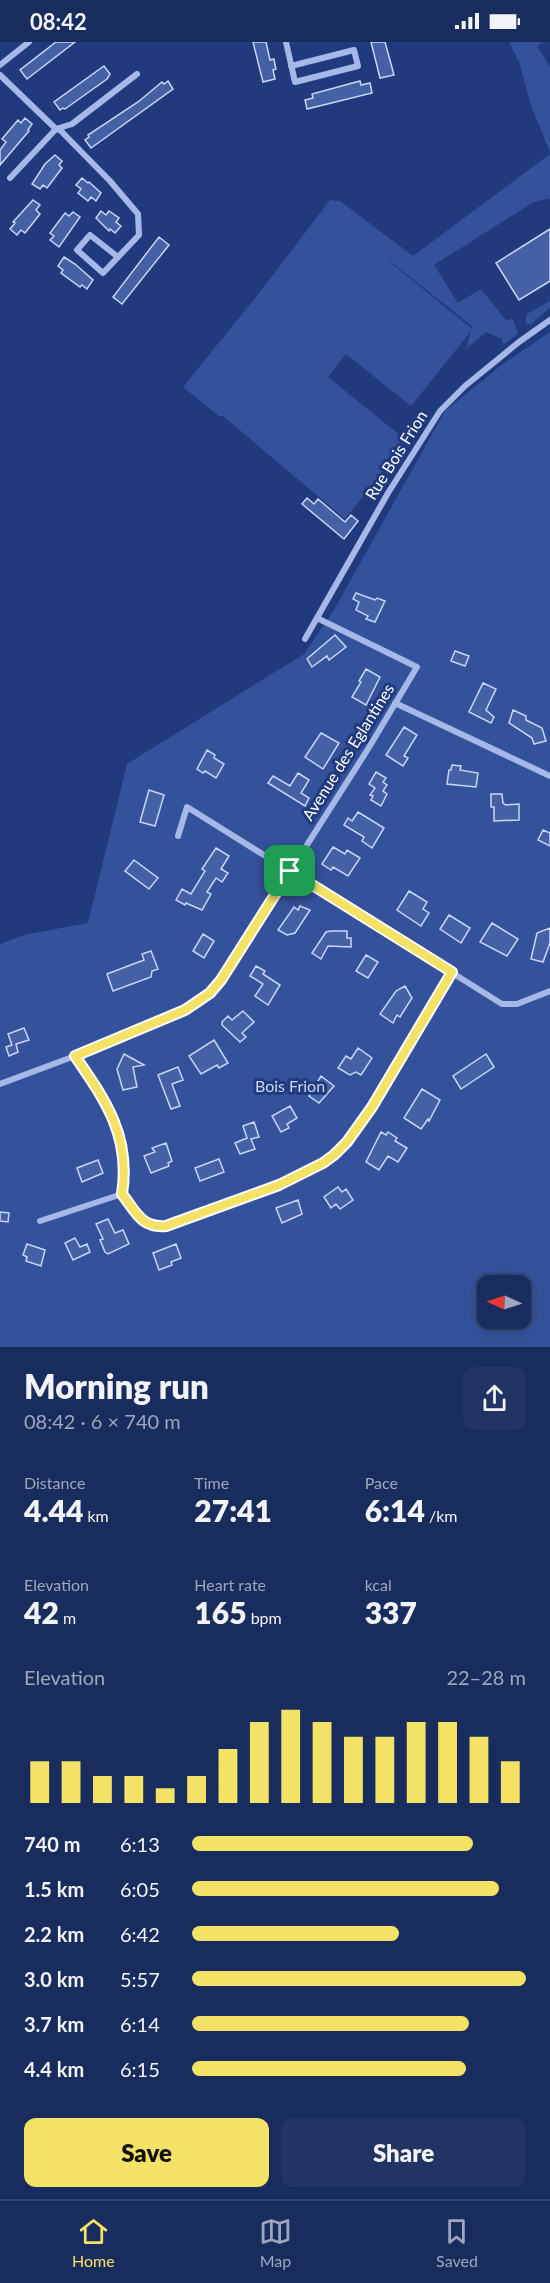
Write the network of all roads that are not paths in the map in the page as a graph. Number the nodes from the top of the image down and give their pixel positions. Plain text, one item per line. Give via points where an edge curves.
1 (29, 42) edge
2 (286, 42) edge
3 (0, 64) edge
4 (291, 66) junction
5 (137, 74) dead end
6 (0, 75) edge
7 (56, 129) junction
8 (10, 178) dead end
9 (118, 257) junction
10 (550, 320) edge
11 (317, 618) junction
12 (305, 639) dead end
13 (395, 703) junction
14 (550, 776) edge
15 (178, 836) dead end
16 (290, 871) junction
17 (452, 972) junction
18 (550, 991) edge
19 (75, 1056) junction
20 (0, 1084) edge
21 (122, 1194) junction
22 (40, 1221) dead end

1 - 3 street
2 - 4 street
4 - 4 street via 296,82 358,66 354,50
5 - 7 street via 72,124
6 - 7 street
7 - 8 street
7 - 9 street via 138,214 139,235
9 - 9 street via 103,273 77,250 90,234
10 - 11 street, Rue Bois Frion via 465,386 440,411
11 - 12 street, Rue Bois Frion
11 - 13 street, Avenue des Eglantines via 417,667
13 - 14 street
13 - 16 street, Avenue des Eglantines
15 - 16 street via 187,807
16 - 17 street
16 - 19 street, Avenue des Eglantines via 210,993 185,1010
17 - 18 street via 502,1004 510,1005
17 - 21 street via 372,1107 347,1142 323,1163 279,1185 166,1226 145,1223
19 - 20 street, Avenue des Eglantines
19 - 21 street via 102,1095 117,1126 125,1158
21 - 22 street

